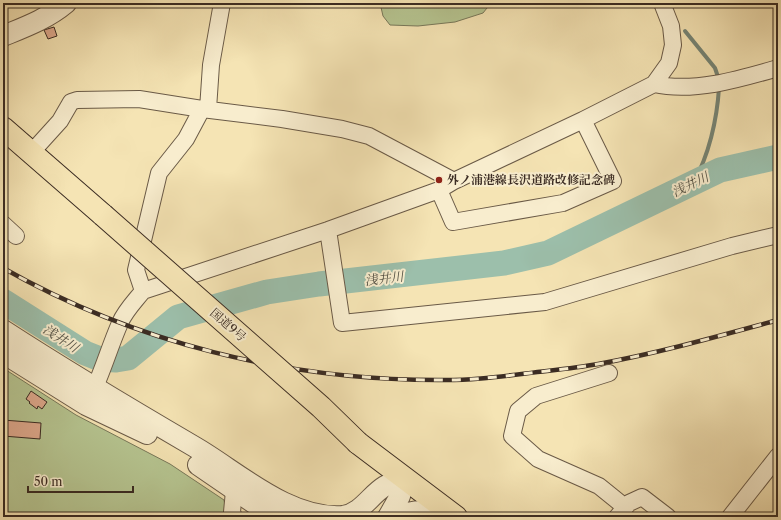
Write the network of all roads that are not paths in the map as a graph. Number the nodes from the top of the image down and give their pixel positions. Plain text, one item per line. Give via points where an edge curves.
1 (66, 3) edge
2 (222, 3) edge
3 (662, 3) edge
4 (3, 36) edge
5 (778, 68) edge
6 (654, 84) junction
7 (205, 109) junction
8 (584, 120) junction
9 (3, 128) edge
10 (31, 153) junction
11 (454, 181) junction
12 (439, 190) junction
13 (3, 224) edge
14 (328, 230) junction
15 (778, 235) edge
16 (16, 236) dead end
17 (144, 291) junction
18 (3, 330) edge
19 (3, 353) edge
20 (609, 373) dead end
21 (91, 397) junction
22 (778, 456) edge
23 (405, 479) junction
24 (234, 491) junction
25 (621, 512) edge
26 (234, 517) edge
27 (274, 517) edge
28 (388, 517) edge
29 (398, 517) edge
30 (443, 517) edge
31 (456, 517) edge
32 (668, 517) edge
33 (730, 517) edge

1 - 4 street via 32,25
2 - 7 street
3 - 6 street via 670,26 673,49 664,73
5 - 6 street via 726,83 675,86
6 - 8 street
7 - 10 street via 139,99 77,100 71,102 60,121
7 - 11 street via 282,119 369,136
7 - 17 street via 186,139 159,173 136,270
8 - 11 street
8 - 12 street via 613,181 563,203 453,222
9 - 10 highway, 国道9号
10 - 23 highway, 国道9号, bridge via 315,402 358,443
11 - 12 street
12 - 14 street
13 - 16 street
14 - 15 street via 342,323 545,302 732,246
14 - 17 street
17 - 21 street via 120,323
18 - 21 street
19 - 21 street
20 - 25 street via 536,396 518,411 512,436 538,458 599,486
21 - 23 street via 196,448 276,500 305,512 323,516 344,516 359,509 385,486
21 - 24 street
22 - 33 street
23 - 28 street via 400,496
23 - 31 highway, 国道9号
24 - 26 street
24 - 27 street
25 - 32 street via 629,503 642,497
29 - 30 street via 421,510

